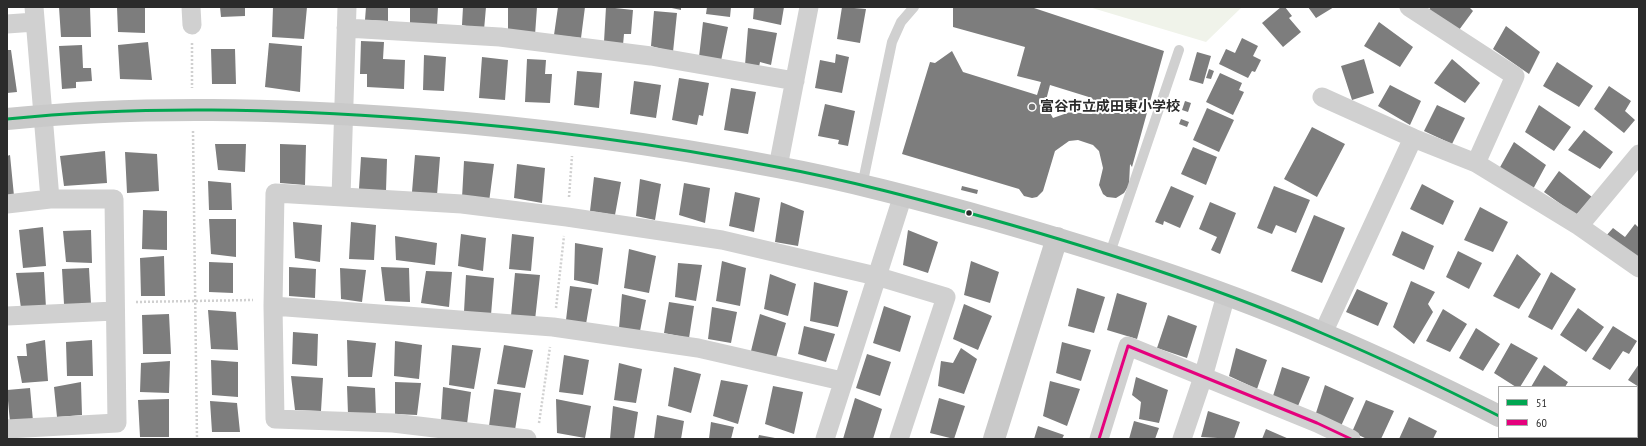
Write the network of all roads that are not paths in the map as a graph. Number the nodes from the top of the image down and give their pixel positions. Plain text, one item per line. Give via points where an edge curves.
1 (347, 7) edge
2 (809, 7) edge
3 (914, 7) edge
4 (1409, 7) edge
5 (35, 15) edge
6 (7, 24) edge
7 (346, 28) junction
8 (1179, 50) dead end
9 (795, 81) junction
10 (1322, 97) dead end
11 (343, 113) junction
12 (42, 116) junction
13 (7, 120) edge
14 (1412, 138) junction
15 (1639, 154) edge
16 (1476, 163) junction
17 (778, 167) junction
18 (862, 186) junction
19 (903, 195) junction
20 (341, 197) junction
21 (50, 199) junction
22 (7, 204) edge
23 (1579, 226) junction
24 (1056, 238) junction
25 (1109, 256) junction
26 (1639, 268) edge
27 (876, 276) junction
28 (1226, 295) junction
29 (273, 303) junction
30 (115, 307) junction
31 (7, 316) edge
32 (1323, 333) junction
33 (1203, 377) junction
34 (842, 381) junction
35 (1498, 416) edge
36 (7, 429) edge
37 (527, 439) edge
38 (825, 439) edge
39 (899, 439) edge
40 (994, 439) edge
41 (1099, 439) edge
42 (1182, 439) edge
43 (1351, 439) edge

1 - 7 street
2 - 9 street
3 - 18 lane via 901,22 892,42
4 - 16 street via 1515,76
5 - 6 street
5 - 12 street
7 - 9 street via 500,37 651,56
7 - 11 street
8 - 25 lane
9 - 17 street
10 - 14 street
11 - 12 street via 192,109
11 - 17 street via 574,134
11 - 20 street
12 - 13 street
12 - 21 street
14 - 16 street
14 - 32 street
15 - 23 street
16 - 23 street
17 - 18 street
18 - 19 street
19 - 24 street
19 - 27 street
20 - 27 street via 462,204 567,217 722,240
20 - 29 street via 275,193
21 - 22 street
21 - 30 street via 114,199
23 - 26 street
24 - 25 street
24 - 40 street
25 - 28 street
27 - 34 street
27 - 39 street via 946,297
28 - 32 street
28 - 33 street
29 - 34 street via 553,327 698,348
29 - 37 street via 275,419 392,423
30 - 31 street
30 - 36 street via 117,423
32 - 35 street
33 - 41 street via 1128,346
33 - 42 street
33 - 43 street
34 - 38 street

